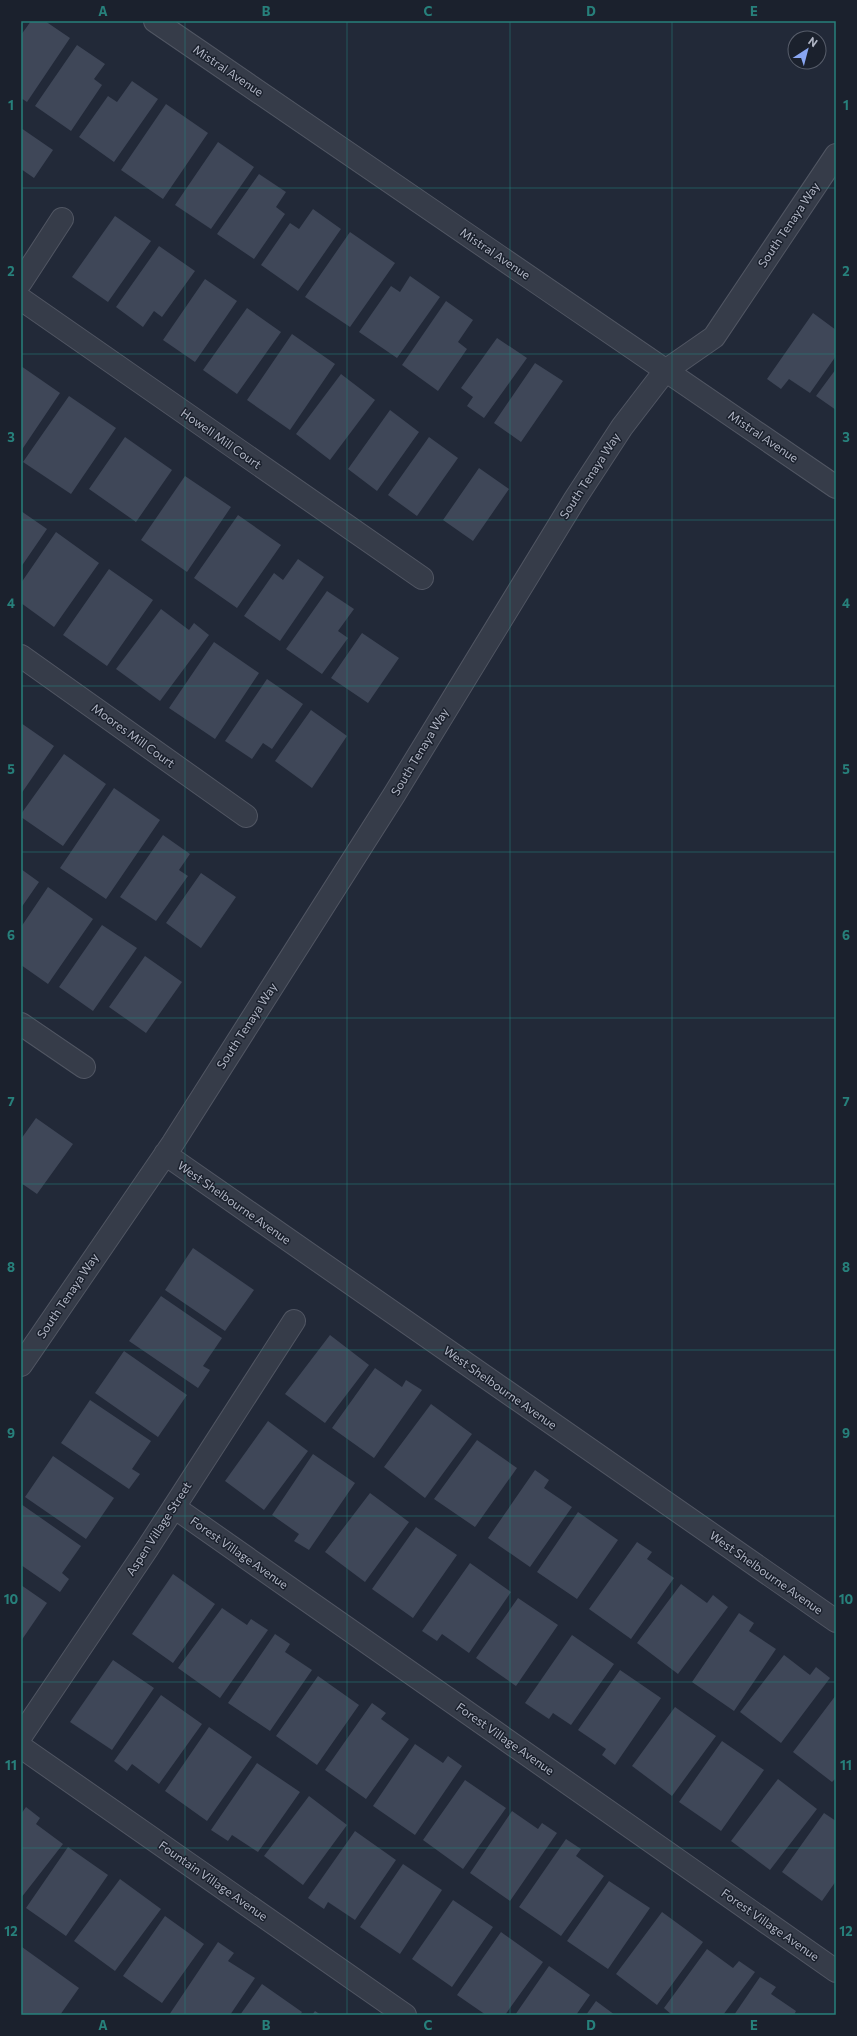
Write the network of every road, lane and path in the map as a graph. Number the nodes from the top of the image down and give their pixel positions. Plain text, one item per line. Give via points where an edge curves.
1 (155, 21) edge
2 (836, 155) edge
3 (62, 219) dead end
4 (21, 282) edge
5 (21, 299) edge
6 (665, 371) junction
7 (836, 487) edge
8 (422, 578) dead end
9 (21, 656) edge
10 (246, 816) dead end
11 (21, 1024) edge
12 (84, 1067) dead end
13 (165, 1154) junction
14 (294, 1321) dead end
15 (21, 1365) edge
16 (174, 1507) junction
17 (836, 1621) edge
18 (21, 1736) edge
19 (21, 1747) edge
20 (836, 1971) edge
21 (405, 2015) edge

1 - 6 street, Mistral Avenue
2 - 6 street, South Tenaya Way via 714,337
3 - 4 street
5 - 8 street, Howell Mill Court
6 - 7 street, Mistral Avenue
6 - 13 street, South Tenaya Way via 622,428 575,499 394,794
9 - 10 street, Moores Mill Court
11 - 12 street
13 - 15 street, South Tenaya Way
13 - 17 street, West Shelbourne Avenue
14 - 16 street, Aspen Village Street
16 - 18 street, Aspen Village Street
16 - 20 street, Forest Village Avenue
19 - 21 street, Fountain Village Avenue

